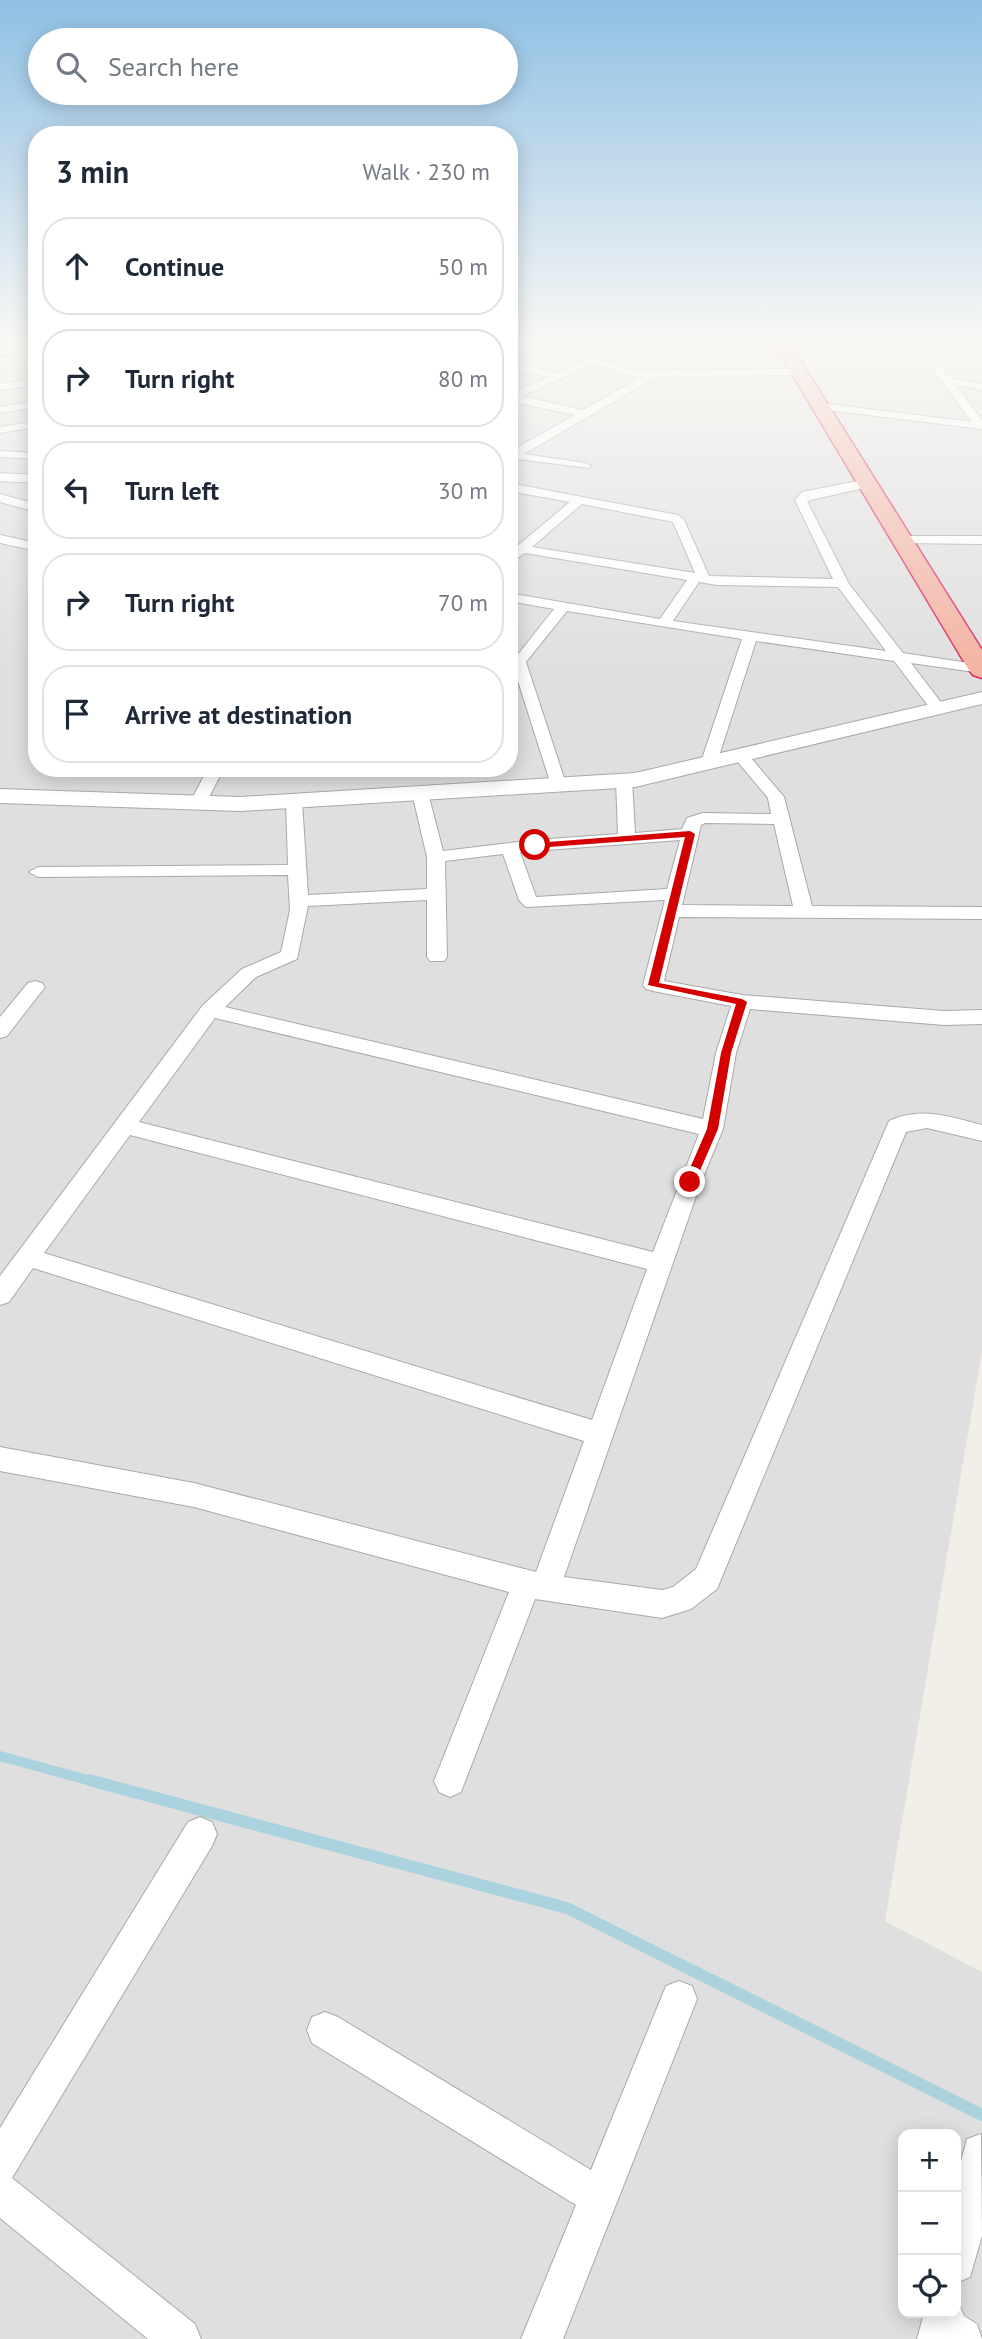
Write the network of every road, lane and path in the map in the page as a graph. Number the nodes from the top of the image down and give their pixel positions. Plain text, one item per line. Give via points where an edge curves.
1 (850, 453) edge
2 (0, 454) edge
3 (28, 456) edge
4 (518, 456) edge
5 (585, 466) dead end
6 (0, 477) edge
7 (28, 479) edge
8 (868, 483) junction
9 (518, 488) edge
10 (0, 498) edge
11 (580, 500) junction
12 (28, 506) edge
13 (0, 539) edge
14 (903, 540) junction
15 (982, 540) edge
16 (28, 545) edge
17 (522, 549) junction
18 (518, 552) edge
19 (700, 578) junction
20 (842, 583) junction
21 (518, 598) edge
22 (564, 606) junction
23 (664, 624) junction
24 (750, 636) junction
25 (518, 657) edge
26 (900, 657) junction
27 (982, 669) edge
28 (518, 672) edge
29 (982, 698) edge
30 (937, 709) junction
31 (740, 755) junction
32 (709, 762) junction
33 (211, 777) edge
34 (624, 780) junction
35 (558, 784) junction
36 (420, 793) junction
37 (0, 796) edge
38 (199, 801) junction
39 (294, 801) junction
40 (781, 819) junction
41 (690, 834) junction
42 (627, 839) junction
43 (510, 849) junction
44 (436, 857) junction
45 (297, 870) junction
46 (38, 872) dead end
47 (436, 894) junction
48 (298, 901) junction
49 (674, 902) junction
50 (804, 912) junction
51 (982, 913) edge
52 (437, 957) dead end
53 (35, 987) dead end
54 (210, 1010) junction
55 (740, 1010) junction
56 (982, 1017) edge
57 (0, 1031) edge
58 (125, 1126) junction
59 (712, 1129) junction
60 (982, 1133) edge
61 (28, 1257) junction
62 (660, 1263) junction
63 (0, 1295) edge
64 (599, 1434) junction
65 (0, 1459) edge
66 (536, 1585) junction
67 (450, 1780) dead end
68 (201, 1834) dead end
69 (679, 1999) dead end
70 (325, 2030) dead end
71 (981, 2153) edge
72 (0, 2164) edge
73 (0, 2193) edge
74 (599, 2197) junction
75 (958, 2255) edge
76 (180, 2339) edge
77 (542, 2339) edge

1 - 8 highway
2 - 3 street
4 - 5 street
6 - 7 street
8 - 14 highway
8 - 20 street via 802,498
9 - 11 street
10 - 12 street
11 - 17 street
11 - 19 street via 678,520
13 - 16 street
14 - 15 street
14 - 27 highway
17 - 18 street
17 - 19 street
19 - 20 street
19 - 23 street
20 - 26 street
21 - 22 street
22 - 23 street
22 - 25 street
23 - 24 street
24 - 26 street
24 - 32 street
26 - 27 street
26 - 30 street
28 - 35 street
29 - 30 street
30 - 31 street
31 - 32 street
31 - 40 street via 773,791
32 - 34 street
33 - 38 street
34 - 35 street
34 - 42 street
35 - 36 street
36 - 39 street
36 - 44 street
37 - 38 street
38 - 39 street
39 - 45 street
40 - 41 street via 703,818 693,822
40 - 50 street
41 - 42 street
41 - 49 street
42 - 43 street
43 - 44 street
43 - 49 street via 533,903
44 - 47 street
45 - 46 street
45 - 48 street
47 - 48 street
47 - 52 street
48 - 54 street via 290,955 248,973
49 - 50 street
49 - 55 street via 653,985
50 - 51 street
53 - 57 street
54 - 58 street
54 - 59 street
55 - 56 street
55 - 59 street via 726,1053
58 - 61 street
58 - 62 street
59 - 62 street
60 - 66 street via 920,1119 897,1127 707,1579 681,1599 662,1604
61 - 63 street
61 - 64 street
62 - 64 street
64 - 66 street
65 - 66 street via 194,1495
66 - 67 street
68 - 72 street
69 - 74 street
70 - 74 street
71 - 75 street
73 - 76 street
74 - 77 street

